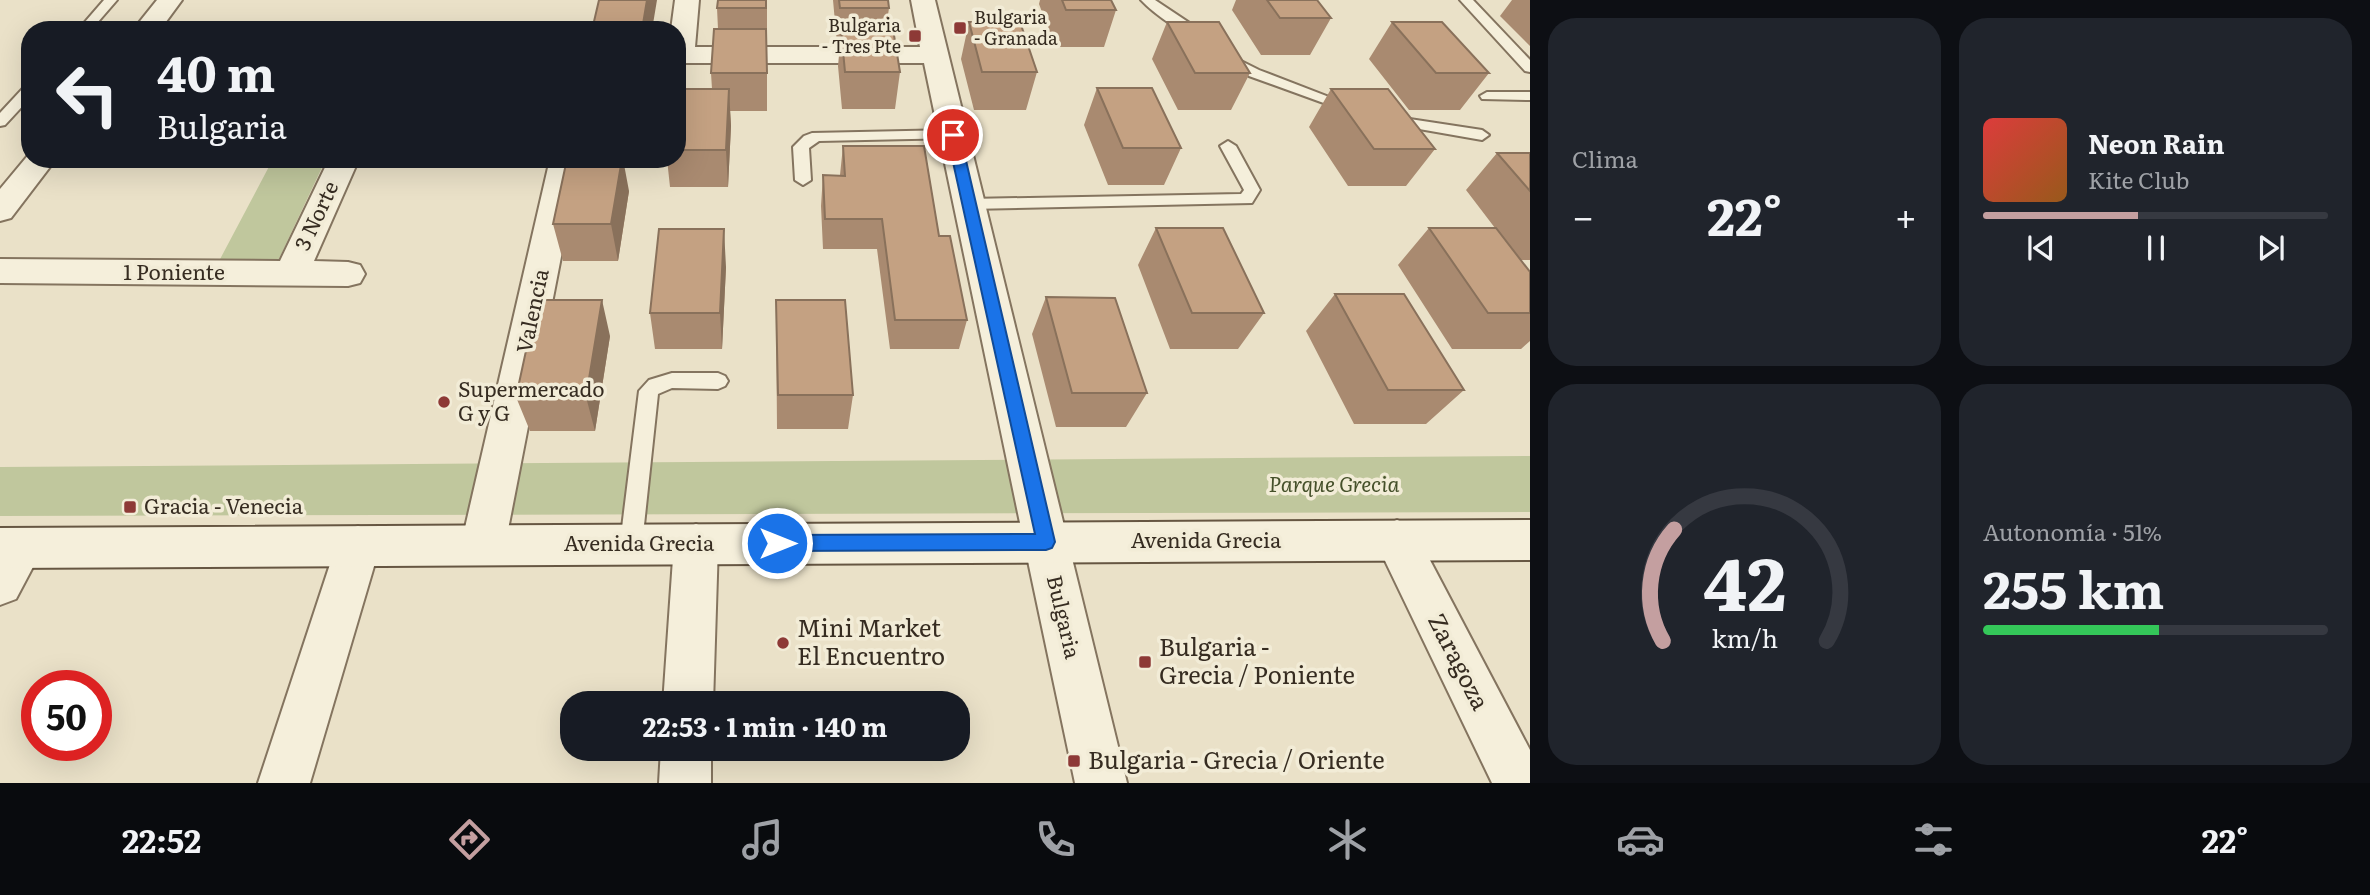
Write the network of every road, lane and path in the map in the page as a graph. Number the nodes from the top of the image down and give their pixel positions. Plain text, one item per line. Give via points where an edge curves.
1 (111, 0) edge
2 (170, 0) edge
3 (687, 0) edge
4 (923, 0) edge
5 (1147, 0) edge
6 (1465, 0) edge
7 (92, 21) edge
8 (153, 21) edge
9 (684, 21) edge
10 (686, 55) edge
11 (935, 55) junction
12 (1530, 68) edge
13 (1487, 96) dead end
14 (1530, 96) edge
15 (21, 99) edge
16 (0, 122) edge
17 (953, 135) junction
18 (1482, 135) dead end
19 (1228, 146) dead end
20 (34, 168) edge
21 (340, 168) edge
22 (563, 168) edge
23 (803, 180) dead end
24 (969, 204) junction
25 (0, 210) edge
26 (0, 271) edge
27 (290, 274) junction
28 (348, 274) dead end
29 (718, 382) dead end
30 (1396, 540) junction
31 (1530, 540) edge
32 (1046, 542) junction
33 (631, 544) junction
34 (696, 544) junction
35 (483, 545) junction
36 (358, 546) junction
37 (7, 560) edge
38 (689, 691) edge
39 (686, 761) edge
40 (284, 783) edge
41 (685, 783) edge
42 (1101, 783) edge
43 (1519, 783) edge

1 - 7 lane
2 - 8 street
3 - 9 street
4 - 11 street, Bulgaria
5 - 18 lane via 1254,73 1370,114
6 - 12 lane
10 - 11 street
11 - 17 street, Bulgaria
13 - 14 lane
15 - 16 lane
17 - 23 lane via 817,136 801,147
17 - 24 street, Bulgaria
19 - 24 lane via 1252,190 1246,199
20 - 25 street
21 - 27 street, 3 Norte
22 - 35 street, Valencia
24 - 32 street, Bulgaria
26 - 27 street, 1 Poniente
27 - 28 street, 1 Poniente
29 - 33 lane via 668,381 649,391
30 - 31 street, Avenida Grecia
30 - 32 street, Avenida Grecia
30 - 43 street, Zaragoza
32 - 34 street, Avenida Grecia
32 - 42 street, Bulgaria
33 - 34 street, Avenida Grecia
33 - 35 street, Avenida Grecia
34 - 38 street
35 - 36 street, Avenida Grecia
36 - 37 street, Avenida Grecia
36 - 40 street
39 - 41 street

